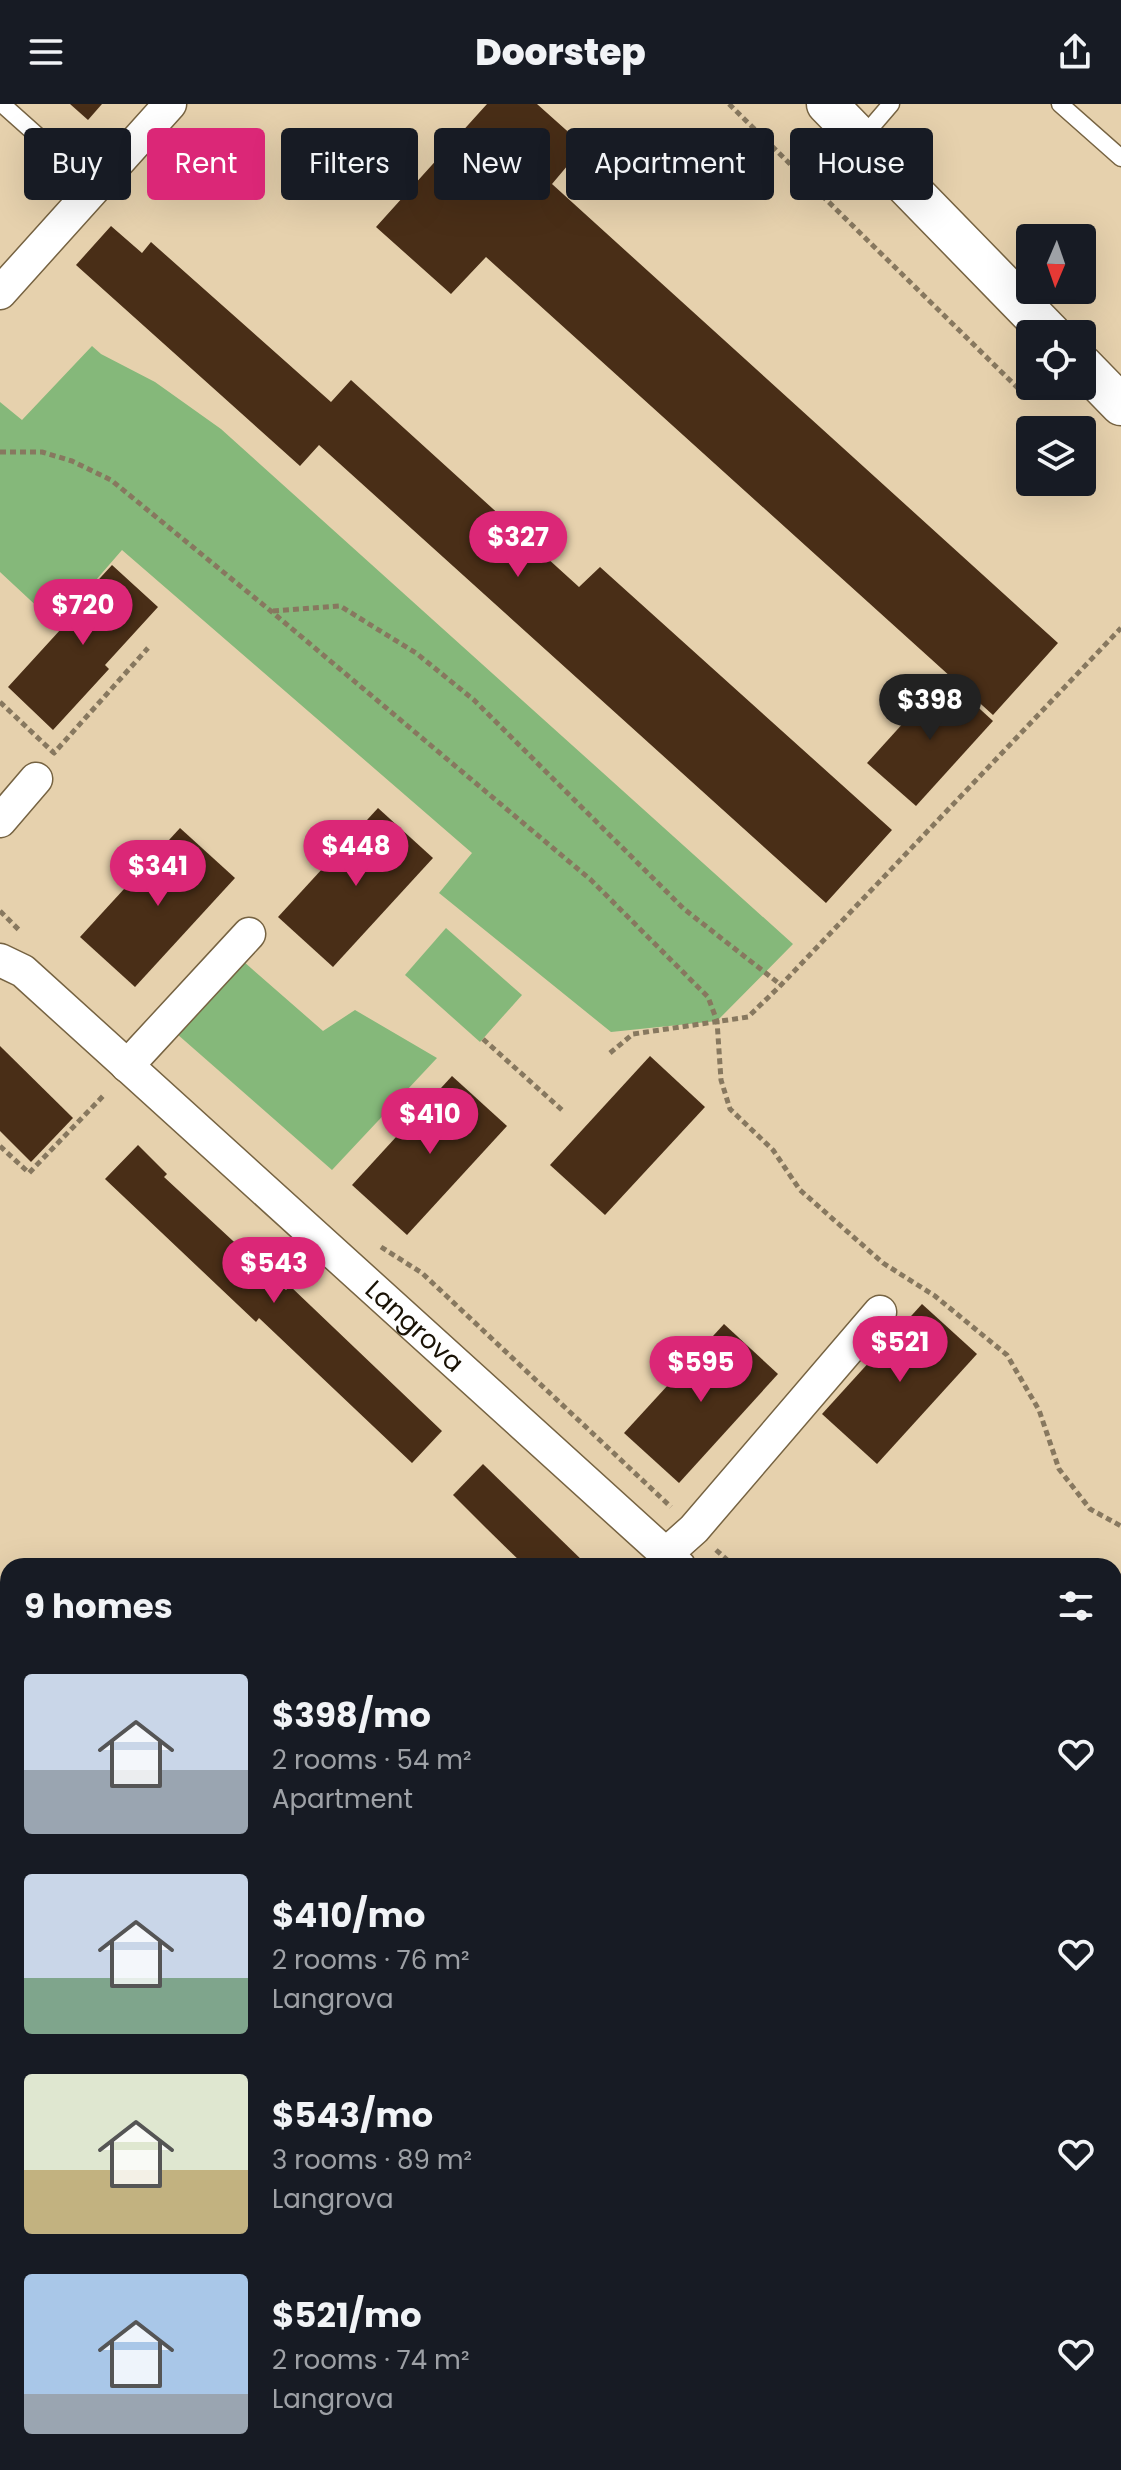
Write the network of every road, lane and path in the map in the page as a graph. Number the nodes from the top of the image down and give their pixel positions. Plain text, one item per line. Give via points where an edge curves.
1 (2, 104) edge
2 (170, 104) edge
3 (729, 104) edge
4 (827, 104) edge
5 (891, 104) edge
6 (1060, 104) edge
7 (29, 128) edge
8 (850, 128) edge
9 (870, 128) edge
10 (131, 148) edge
11 (1121, 158) edge
12 (85, 200) edge
13 (920, 200) edge
14 (0, 293) edge
15 (1037, 320) edge
16 (1096, 379) edge
17 (1016, 386) edge
18 (1121, 405) edge
19 (0, 452) edge
20 (272, 612) junction
21 (1121, 628) edge
22 (148, 648) dead end
23 (0, 702) edge
24 (36, 779) dead end
25 (0, 821) edge
26 (249, 934) dead end
27 (8, 960) edge
28 (781, 985) junction
29 (717, 1021) junction
30 (483, 1039) dead end
31 (610, 1053) dead end
32 (127, 1066) junction
33 (105, 1094) dead end
34 (562, 1110) dead end
35 (0, 1146) edge
36 (371, 1241) dead end
37 (880, 1312) dead end
38 (1121, 1526) edge
39 (694, 1529) junction
40 (671, 1558) edge
41 (674, 1558) edge

1 - 7 lane
2 - 10 street
3 - 17 path
4 - 8 street
5 - 9 lane
6 - 11 lane
12 - 14 street
13 - 15 street
16 - 18 street
19 - 20 path via 42,452 111,480
20 - 28 path via 340,606 416,653 474,700 684,909
20 - 29 path via 591,880 708,997
21 - 28 path
22 - 23 path via 54,753
24 - 25 street
26 - 32 street
27 - 32 street, Langrova
28 - 29 path via 748,1017
29 - 31 path via 633,1034
29 - 38 path via 721,1080 730,1109 773,1150 800,1190 883,1263 935,1296 1007,1355 1039,1410 1059,1469 1090,1509
30 - 34 path
32 - 40 street, Langrova
33 - 35 path via 29,1173
36 - 39 path via 422,1273
37 - 39 street, Langrova
39 - 41 street, Langrova

